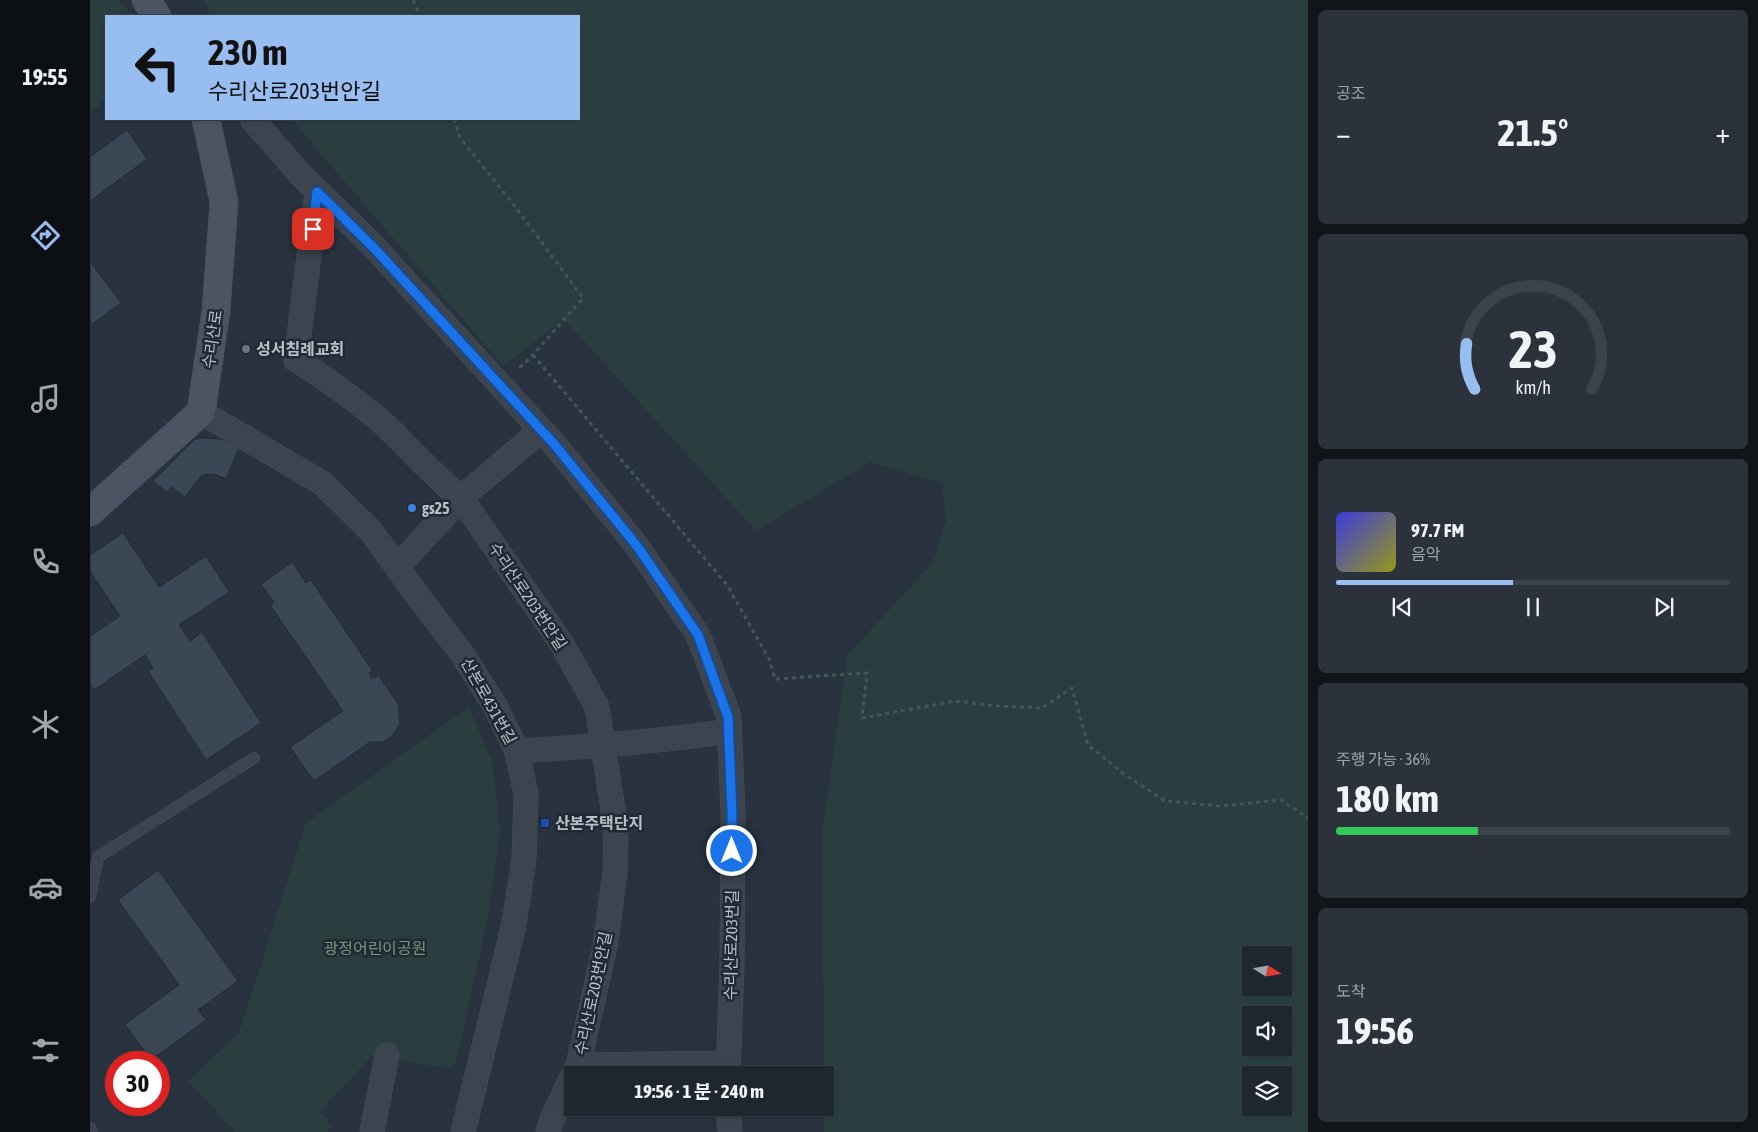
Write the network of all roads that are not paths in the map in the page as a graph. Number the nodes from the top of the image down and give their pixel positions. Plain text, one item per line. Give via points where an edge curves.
1 (146, 0) edge
2 (156, 15) edge
3 (206, 120) edge
4 (253, 120) edge
5 (317, 192) junction
6 (201, 412) junction
7 (542, 430) junction
8 (461, 498) junction
9 (90, 512) edge
10 (396, 567) junction
11 (729, 732) junction
12 (605, 746) junction
13 (516, 751) junction
14 (254, 758) dead end
15 (90, 897) edge
16 (387, 1055) dead end
17 (576, 1066) edge
18 (728, 1066) edge
19 (564, 1094) edge
20 (729, 1116) edge
21 (90, 1128) edge
22 (92, 1132) edge
23 (372, 1132) edge
24 (463, 1132) edge
25 (548, 1132) edge
26 (730, 1132) edge

1 - 2 street
3 - 6 street, 수리산로 via 224,202 216,311
4 - 5 street, 수리산로203번길
5 - 7 street, 수리산로203번길 via 374,248
5 - 8 street, 수리산로203번안길 via 296,360 330,381 386,426
6 - 9 street
6 - 10 street, 산본로431번길 via 322,483 370,531
7 - 8 street
7 - 11 street, 수리산로203번길 via 637,546 698,635 728,717
8 - 10 street
8 - 12 street, 수리산로203번안길 via 562,644 597,707
10 - 13 street, 산본로431번길 via 463,655 495,706
11 - 12 street
11 - 18 street, 수리산로203번길 via 732,966
12 - 13 street
12 - 17 street, 수리산로203번안길 via 616,829 615,873 605,947
13 - 24 street, 산본로431번길 via 526,795 524,859 514,924
14 - 15 lane via 98,857
16 - 23 street
19 - 25 street, 수리산로203번안길
20 - 26 street
21 - 22 lane

